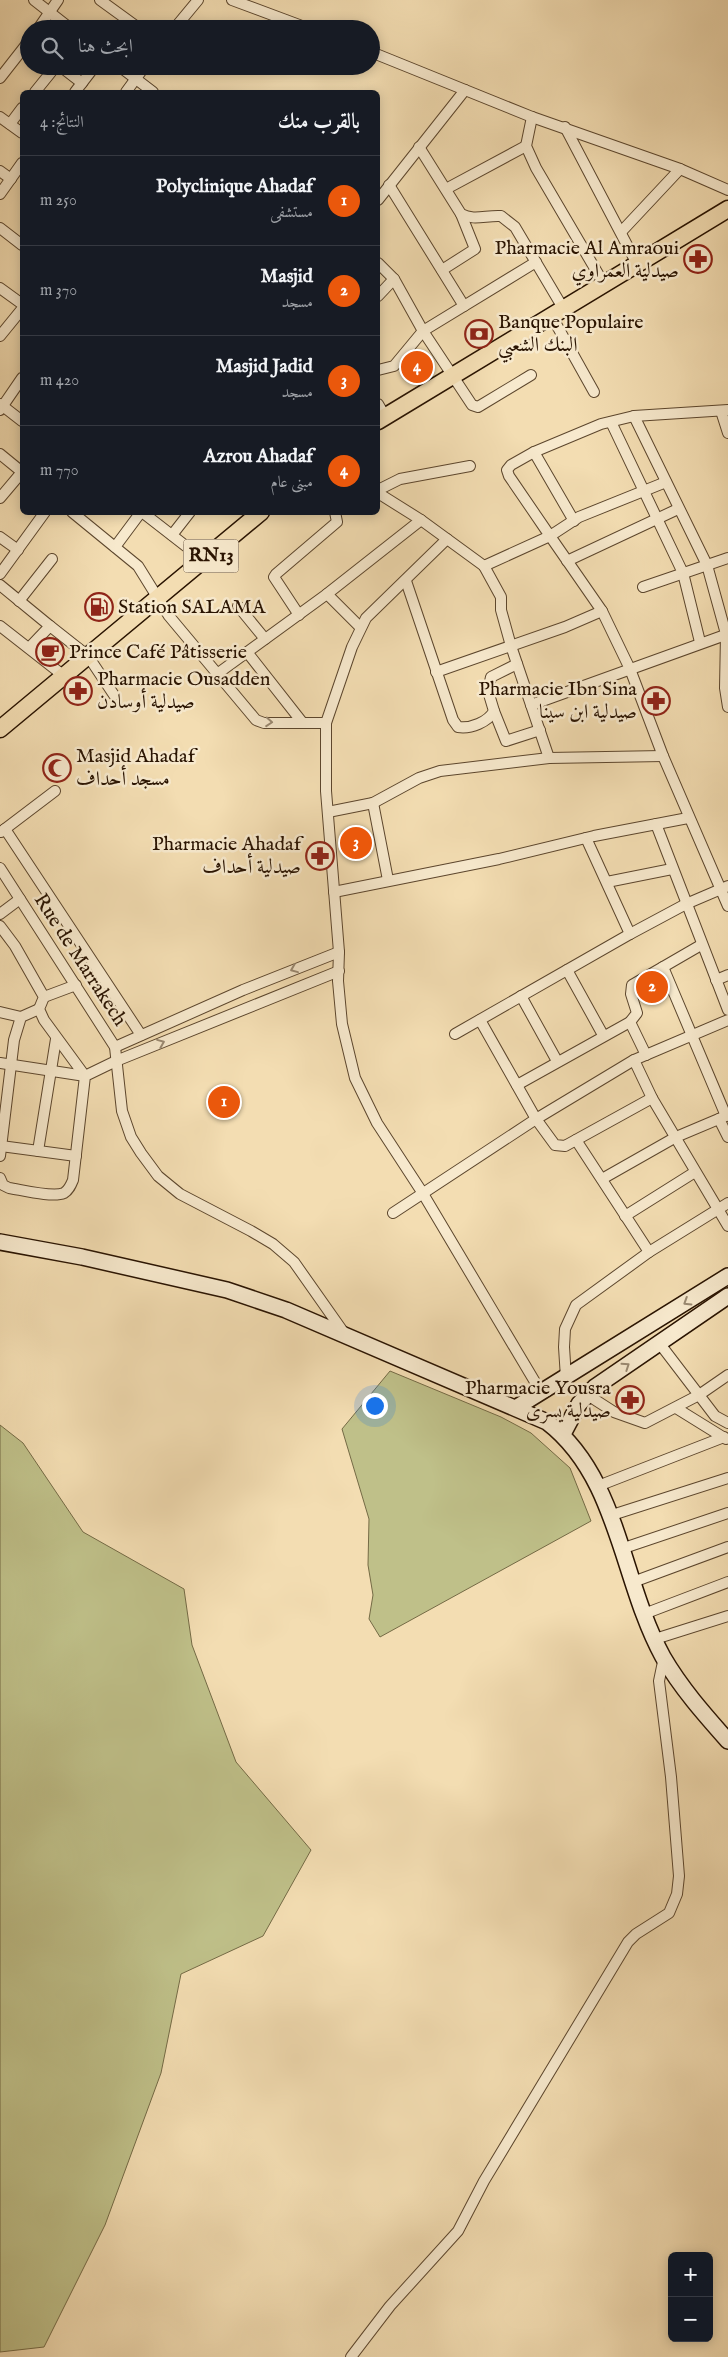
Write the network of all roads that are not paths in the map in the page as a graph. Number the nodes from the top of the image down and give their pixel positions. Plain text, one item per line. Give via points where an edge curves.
1 (34, 0) edge
2 (58, 0) edge
3 (100, 0) edge
4 (198, 0) edge
5 (232, 0) edge
6 (50, 12) junction
7 (44, 20) edge
8 (60, 20) edge
9 (121, 20) edge
10 (181, 20) edge
11 (286, 20) edge
12 (20, 53) edge
13 (380, 56) edge
14 (50, 75) edge
15 (71, 75) edge
16 (88, 75) edge
17 (130, 75) edge
18 (139, 75) edge
19 (0, 78) edge
20 (136, 80) junction
21 (82, 83) junction
22 (37, 90) edge
23 (77, 90) edge
24 (128, 90) edge
25 (150, 90) edge
26 (465, 90) junction
27 (20, 111) edge
28 (0, 117) edge
29 (532, 117) junction
30 (10, 124) junction
31 (565, 128) junction
32 (20, 132) edge
33 (526, 146) junction
34 (419, 147) junction
35 (20, 167) edge
36 (680, 169) junction
37 (0, 171) edge
38 (11, 178) junction
39 (389, 185) junction
40 (446, 189) junction
41 (728, 190) edge
42 (0, 194) edge
43 (380, 197) edge
44 (728, 209) edge
45 (461, 214) junction
46 (0, 228) edge
47 (621, 232) junction
48 (19, 243) edge
49 (536, 262) junction
50 (638, 264) junction
51 (380, 265) edge
52 (442, 270) junction
53 (394, 280) junction
54 (604, 284) junction
55 (0, 288) edge
56 (380, 294) edge
57 (20, 303) edge
58 (464, 306) junction
59 (20, 311) edge
60 (557, 311) junction
61 (423, 331) junction
62 (0, 336) edge
63 (380, 370) edge
64 (454, 375) junction
65 (531, 375) dead end
66 (20, 381) edge
67 (594, 392) dead end
68 (1, 407) edge
69 (724, 411) edge
70 (380, 414) edge
71 (634, 416) junction
72 (20, 420) edge
73 (611, 422) junction
74 (728, 432) edge
75 (534, 452) junction
76 (0, 454) edge
77 (470, 466) dead end
78 (20, 470) edge
79 (20, 474) edge
80 (666, 482) junction
81 (380, 491) edge
82 (644, 491) junction
83 (380, 493) edge
84 (0, 498) edge
85 (678, 509) junction
86 (43, 515) edge
87 (76, 515) edge
88 (139, 515) edge
89 (145, 515) edge
90 (188, 515) edge
91 (258, 515) edge
92 (336, 515) edge
93 (421, 520) junction
94 (656, 520) junction
95 (574, 521) junction
96 (172, 535) junction
97 (550, 536) junction
98 (0, 537) edge
99 (447, 540) junction
100 (115, 547) junction
101 (18, 550) junction
102 (728, 558) edge
103 (52, 560) dead end
104 (205, 560) junction
105 (567, 561) junction
106 (706, 565) junction
107 (484, 566) junction
108 (683, 573) junction
109 (0, 574) edge
110 (406, 582) junction
111 (0, 585) edge
112 (643, 587) dead end
113 (327, 594) junction
114 (158, 597) junction
115 (19, 601) junction
116 (238, 606) dead end
117 (602, 612) junction
118 (298, 615) junction
119 (50, 626) junction
120 (360, 627) junction
121 (2, 631) edge
122 (727, 634) edge
123 (265, 639) junction
124 (700, 642) junction
125 (511, 646) junction
126 (29, 648) junction
127 (247, 652) junction
128 (88, 656) junction
129 (517, 664) junction
130 (630, 669) junction
131 (436, 672) junction
132 (217, 674) junction
133 (64, 676) junction
134 (114, 695) dead end
135 (531, 705) junction
136 (728, 707) edge
137 (494, 711) junction
138 (302, 722) junction
139 (326, 723) junction
140 (0, 729) edge
141 (540, 730) junction
142 (663, 756) junction
143 (549, 758) junction
144 (55, 791) dead end
145 (373, 803) junction
146 (328, 812) junction
147 (688, 818) junction
148 (656, 824) junction
149 (3, 831) edge
150 (586, 838) junction
151 (0, 868) edge
152 (672, 869) junction
153 (388, 880) junction
154 (607, 882) junction
155 (725, 887) edge
156 (334, 892) junction
157 (20, 899) junction
158 (686, 904) junction
159 (728, 906) edge
160 (0, 914) edge
161 (0, 926) edge
162 (630, 934) junction
163 (701, 945) junction
164 (339, 952) junction
165 (663, 967) junction
166 (567, 970) junction
167 (339, 971) junction
168 (728, 975) edge
169 (716, 980) junction
170 (76, 985) junction
171 (521, 996) junction
172 (44, 997) junction
173 (39, 1009) junction
174 (728, 1010) edge
175 (0, 1012) edge
176 (22, 1018) junction
177 (480, 1020) junction
178 (728, 1020) edge
179 (630, 1022) junction
180 (455, 1034) dead end
181 (141, 1035) junction
182 (604, 1035) junction
183 (692, 1036) junction
184 (56, 1038) junction
185 (114, 1047) junction
186 (646, 1055) junction
187 (634, 1060) junction
188 (557, 1061) junction
189 (116, 1062) junction
190 (0, 1063) edge
191 (12, 1065) junction
192 (50, 1071) junction
193 (85, 1076) junction
194 (517, 1085) junction
195 (652, 1098) junction
196 (724, 1116) edge
197 (536, 1119) junction
198 (676, 1137) junction
199 (728, 1137) edge
200 (576, 1140) junction
201 (0, 1151) edge
202 (38, 1151) junction
203 (76, 1156) junction
204 (695, 1172) junction
205 (0, 1178) edge
206 (602, 1179) junction
207 (422, 1192) junction
208 (728, 1203) edge
209 (718, 1209) junction
210 (393, 1213) dead end
211 (625, 1216) junction
212 (728, 1226) edge
213 (0, 1242) edge
214 (649, 1252) junction
215 (728, 1276) edge
216 (728, 1296) edge
217 (344, 1334) junction
218 (660, 1344) junction
219 (728, 1375) edge
220 (566, 1378) junction
221 (541, 1392) junction
222 (586, 1394) junction
223 (699, 1395) junction
224 (517, 1407) junction
225 (676, 1408) junction
226 (728, 1423) edge
227 (563, 1434) junction
228 (726, 1439) edge
229 (728, 1478) edge
230 (598, 1486) junction
231 (728, 1513) edge
232 (610, 1516) junction
233 (728, 1547) edge
234 (621, 1549) junction
235 (633, 1582) junction
236 (728, 1582) edge
237 (644, 1614) junction
238 (728, 1616) edge
239 (655, 1639) junction
240 (664, 1657) junction
241 (728, 1741) edge
242 (351, 2357) edge

1 - 6 street
2 - 6 street
3 - 9 street
4 - 10 street
5 - 11 street
6 - 7 street
6 - 8 street
12 - 19 street
13 - 26 street
14 - 22 street
15 - 21 street
16 - 21 street
17 - 20 street
18 - 20 street
20 - 24 street
20 - 25 street
21 - 23 street
26 - 29 street
26 - 34 street
27 - 30 street
28 - 30 street
29 - 31 street
29 - 33 street
30 - 32 street
31 - 36 street
31 - 47 street
33 - 40 street
33 - 54 street
34 - 39 street
34 - 40 street
35 - 38 street
36 - 41 street
36 - 47 street
37 - 38 street
38 - 42 street
39 - 43 street
39 - 52 street
40 - 45 street
44 - 50 main road
45 - 49 street via 476,218 501,216 509,221
45 - 52 street via 475,249
46 - 48 street
47 - 50 street
49 - 58 street
49 - 60 street
50 - 54 main road
51 - 53 street
52 - 58 street
53 - 56 street
53 - 61 street
54 - 60 main road
55 - 57 street
58 - 61 street
59 - 62 street
60 - 64 main road
60 - 67 street
61 - 63 street via 394,366
61 - 64 street
64 - 65 street via 470,404 475,407
64 - 70 main road
66 - 68 street
68 - 72 street
69 - 71 street
69 - 74 street
71 - 73 street
71 - 80 street
73 - 75 street
73 - 82 street
75 - 95 street
75 - 97 street via 511,465 507,474
76 - 78 street
77 - 81 street via 400,479
79 - 84 street
80 - 82 street
80 - 85 street
82 - 94 street
82 - 95 street
83 - 93 street
85 - 94 street
85 - 106 street
86 - 101 street
87 - 100 street
88 - 100 street
89 - 96 street
90 - 96 street
91 - 104 main road, RN13
92 - 118 street via 337,522 274,577
93 - 99 street
93 - 113 street
94 - 105 street
94 - 108 street
95 - 97 street
96 - 104 street
97 - 105 street
97 - 107 street
98 - 101 street
99 - 107 street
99 - 110 street
100 - 114 street via 138,566
101 - 109 street
102 - 106 street
103 - 115 street
104 - 114 main road, RN13
105 - 117 street
106 - 108 street
106 - 122 street
107 - 125 street via 501,596 501,610
108 - 112 street
108 - 124 street
110 - 120 street
110 - 131 street
111 - 115 street
113 - 118 street
113 - 120 street
114 - 128 main road, RN13
114 - 132 street via 169,616
115 - 119 street
116 - 123 street
117 - 125 street
117 - 130 street
118 - 123 street
119 - 126 street
119 - 128 street
120 - 139 street
121 - 126 street
122 - 124 street
122 - 136 street via 725,688
123 - 127 street
124 - 130 street
125 - 129 street
125 - 131 street
126 - 133 street
127 - 132 street
127 - 138 street
128 - 133 main road, RN13
128 - 134 street
129 - 135 street
129 - 137 street via 498,673 488,684
130 - 135 street
130 - 142 street
131 - 137 street via 458,727 485,721
132 -> 138 street via 256,720 264,723
133 - 140 main road, RN13
135 - 141 street
137 - 141 street via 506,741
138 - 139 street
139 - 146 street
141 - 143 street
142 - 143 street
142 - 147 street
143 - 145 street via 440,770
144 - 149 street
145 - 146 street
145 - 153 street
146 - 156 street
147 - 148 street
147 - 155 street
148 - 150 street
148 - 152 street
149 - 181 street
150 - 153 street via 499,860
150 - 154 street
151 - 157 street, Rue de Marrakech
152 - 154 street
152 - 158 street
153 - 156 street
154 - 162 street
155 - 158 street
155 - 159 street
156 - 164 street
157 - 160 street
157 - 170 street, Rue de Marrakech
158 - 162 street
158 - 163 street
161 - 172 street
162 - 166 street
163 - 165 street
163 - 169 street
164 - 167 street
164 -> 181 street
165 - 179 street via 632,985 631,994 637,1013
165 - 183 street
166 - 171 street
166 - 182 street
189 -> 167 street
167 - 207 street via 342,1024 355,1078 376,1123
168 - 169 street
169 - 174 street
170 - 172 street
170 - 185 street, Rue de Marrakech
171 - 177 street
171 - 188 street
172 - 173 street
173 - 176 street
173 - 184 street
175 - 176 street
176 - 191 street via 14,1040
177 - 180 street
177 - 194 street
178 - 183 street
179 - 182 street
179 - 186 street
181 - 185 street
182 - 188 street
183 - 186 street
183 - 196 street
184 - 192 street
184 - 193 street
185 - 189 street, Rue de Marrakech
186 - 187 street
187 - 195 street
187 - 197 street
188 - 194 street
189 - 193 street
189 - 217 street, Rue de Marrakech via 122,1111 131,1137 158,1176 180,1194 280,1250 294,1262
190 - 191 street
191 - 192 street
191 - 201 street
192 - 193 street
192 - 202 street
193 - 203 street
194 - 197 street
195 - 198 street
195 - 200 street
196 - 198 street
196 - 199 street
197 - 200 street via 555,1145 565,1146
197 - 207 street
198 - 204 street
198 - 206 street
200 - 206 street
201 - 202 street
202 - 203 street
203 - 205 street via 73,1180 63,1193 10,1188 3,1185
204 - 209 street
204 - 211 street
206 - 211 street
207 - 210 street
207 - 221 street
208 - 209 street
209 - 212 street
209 - 214 street
211 - 214 street
213 - 217 street via 82,1256 227,1290
214 - 220 street via 576,1305 566,1329
215 -> 220 street
216 - 218 street
217 - 224 street
222 -> 218 street
218 - 223 street
219 - 223 street
220 - 221 street
221 - 224 street
222 - 225 street via 614,1412 645,1423
222 - 227 street
223 - 225 street
223 - 226 street via 715,1416
224 - 227 street via 548,1422
225 - 228 street
227 - 230 street via 583,1458
228 - 230 street
229 - 232 street
230 - 232 street
231 - 234 street
232 - 234 street
233 - 235 street
234 - 235 street
235 - 237 street
236 - 237 street
237 - 239 street
238 - 239 street
239 - 240 street
240 - 241 street via 688,1696
240 - 242 street via 659,1681 671,1777 678,1876 674,1905 669,1913 628,1942 484,2181 458,2231 390,2306

